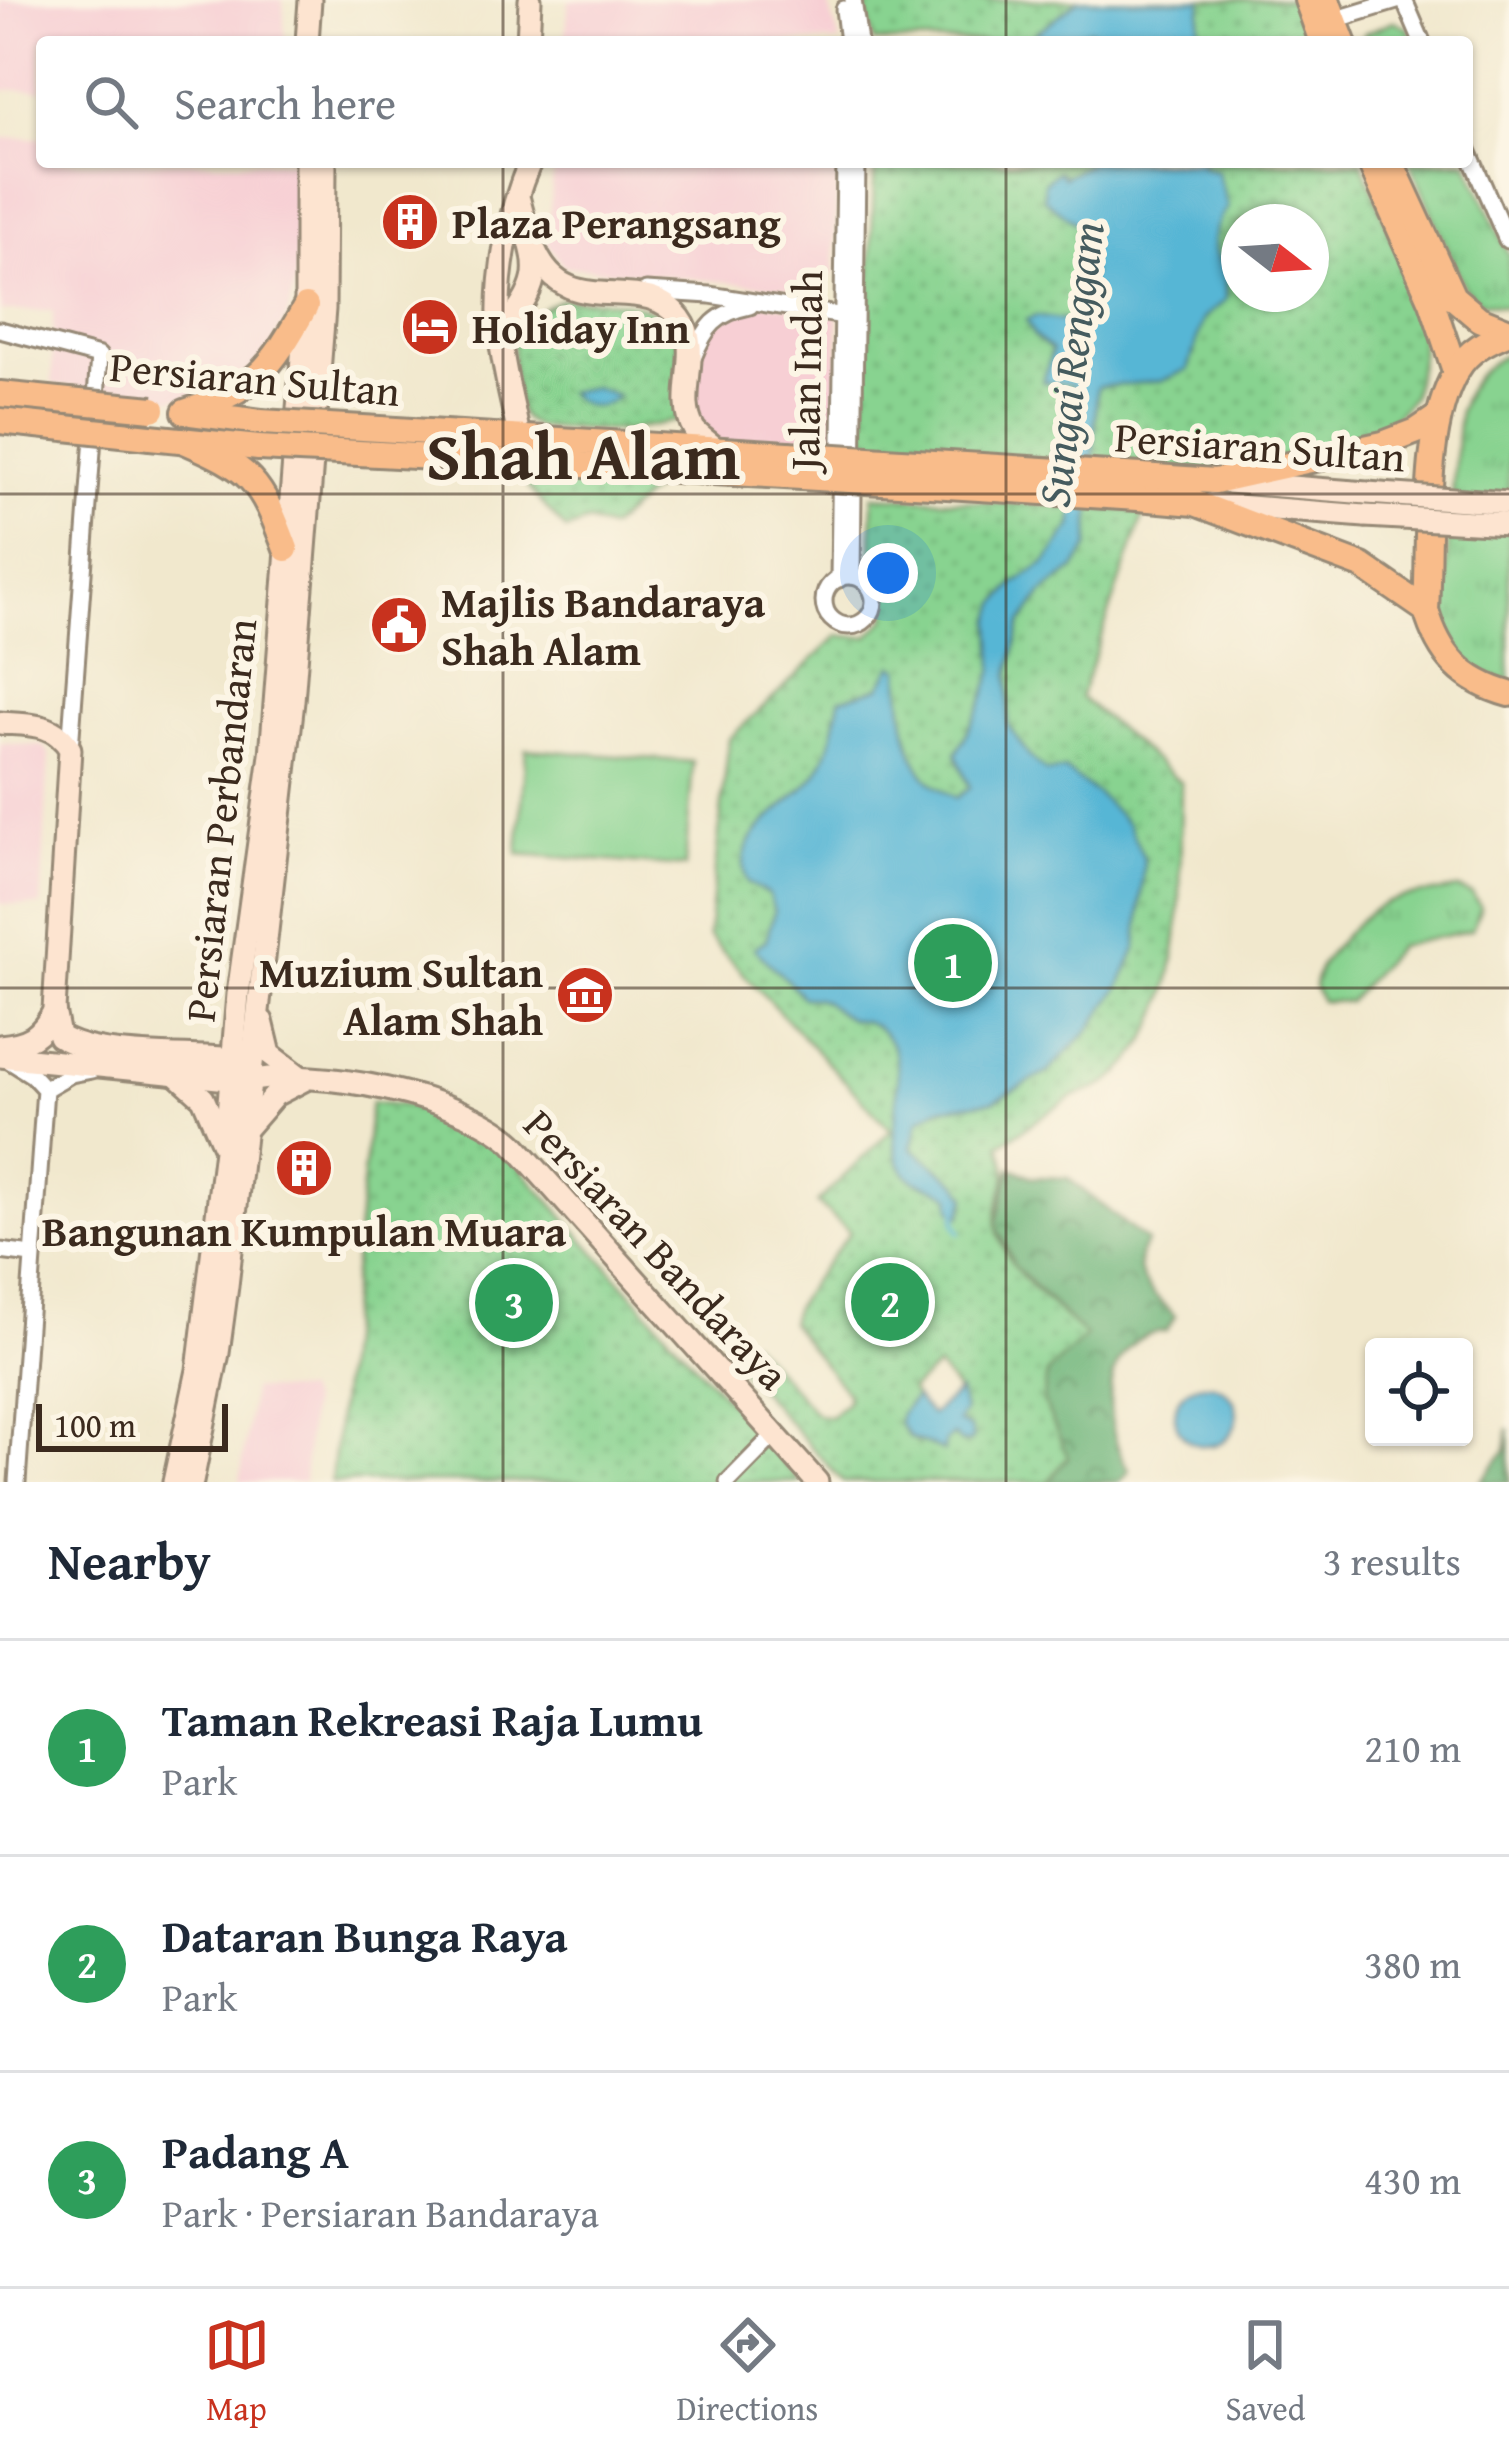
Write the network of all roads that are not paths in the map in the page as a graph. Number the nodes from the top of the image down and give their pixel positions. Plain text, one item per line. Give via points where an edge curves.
1 (310, 0) edge
2 (530, 0) edge
3 (842, 0) edge
4 (853, 0) edge
5 (1307, 0) edge
6 (1402, 0) edge
7 (1331, 26) edge
8 (312, 36) edge
9 (528, 36) edge
10 (847, 36) edge
11 (858, 36) edge
12 (1419, 36) edge
13 (1473, 162) edge
14 (306, 168) edge
15 (326, 168) edge
16 (515, 168) edge
17 (528, 168) edge
18 (845, 168) edge
19 (857, 168) edge
20 (1373, 168) edge
21 (1394, 168) edge
22 (517, 194) junction
23 (1507, 240) edge
24 (535, 250) junction
25 (568, 290) junction
26 (614, 293) junction
27 (765, 303) junction
28 (306, 306) junction
29 (521, 311) junction
30 (848, 313) junction
31 (0, 330) edge
32 (1509, 332) edge
33 (500, 336) junction
34 (690, 367) junction
35 (1455, 371) junction
36 (0, 394) edge
37 (185, 412) junction
38 (1436, 418) junction
39 (0, 421) edge
40 (260, 435) junction
41 (182, 440) junction
42 (518, 448) junction
43 (715, 448) junction
44 (787, 465) junction
45 (1215, 481) junction
46 (1139, 487) junction
47 (1195, 502) junction
48 (1509, 503) edge
49 (1366, 504) junction
50 (1509, 524) edge
51 (286, 549) junction
52 (845, 577) dead end
53 (1426, 610) junction
54 (1508, 694) edge
55 (0, 723) edge
56 (70, 749) junction
57 (260, 972) junction
58 (238, 994) junction
59 (54, 1010) junction
60 (1, 1053) edge
61 (177, 1063) junction
62 (116, 1066) junction
63 (241, 1070) junction
64 (304, 1079) junction
65 (45, 1089) junction
66 (243, 1132) junction
67 (226, 1150) junction
68 (0, 1251) edge
69 (32, 1255) junction
70 (775, 1434) junction
71 (17, 1482) edge
72 (174, 1482) edge
73 (192, 1482) edge
74 (728, 1482) edge
75 (817, 1482) edge

1 - 8 main road
2 - 9 main road
3 - 10 street
4 - 11 street
5 - 7 main road
6 - 7 street
6 - 12 street
13 - 23 street
14 - 28 main road, Persiaran Perbandaran
15 - 57 main road, Persiaran Perbandaran via 324,309 292,701
16 - 22 main road
17 - 22 main road
18 - 30 street, Jalan Indah
19 - 30 street, Jalan Indah
20 - 35 main road
21 - 32 main road via 1453,297
22 - 24 main road
22 - 33 main road
24 - 25 main road
24 - 29 main road
25 - 26 main road
25 - 29 main road
26 - 27 street
26 - 34 main road via 677,315 689,334
27 - 30 street
27 - 34 street via 715,319
28 - 37 main road via 271,365 244,388
28 - 51 main road, Persiaran Perbandaran
29 - 33 main road
30 - 52 street, Jalan Indah
31 - 56 street via 99,356
32 - 35 main road
33 - 42 main road
34 - 43 main road via 689,413
35 - 38 main road
36 - 37 main road, Persiaran Sultan, bridge
37 - 40 main road, Persiaran Sultan
38 - 45 main road via 1383,444
38 - 53 main road
39 - 41 main road, Persiaran Sultan, bridge
40 - 41 main road, Persiaran Sultan
40 - 42 main road, Persiaran Sultan, bridge
41 - 51 main road via 256,481
42 - 43 main road, Persiaran Sultan
42 - 44 main road, Persiaran Sultan
43 - 44 main road, Persiaran Sultan
44 - 46 main road, Persiaran Sultan, bridge
45 - 46 main road, Persiaran Sultan
45 - 49 main road, Persiaran Sultan
46 - 47 main road, Persiaran Sultan
47 - 49 main road, Persiaran Sultan
47 - 53 main road via 1362,566
48 - 49 main road, Persiaran Sultan, bridge
49 - 50 main road, Persiaran Sultan, bridge
51 - 58 main road, Persiaran Perbandaran via 271,755
53 - 54 main road via 1449,660 1478,684
55 - 56 main road via 52,729
56 - 59 main road
57 - 63 main road, Persiaran Perbandaran
57 - 64 main road via 269,1052
58 - 61 main road via 215,1043
58 - 63 main road, Persiaran Perbandaran
59 - 60 main road via 32,1041
59 - 61 main road, Persiaran Bandaraya via 55,1029 70,1043
60 - 62 main road, Persiaran Bandaraya
60 - 65 street
61 - 62 main road, Persiaran Bandaraya
61 - 63 main road, Persiaran Bandaraya
61 - 67 main road
62 - 65 street via 71,1074
63 - 64 main road, Persiaran Bandaraya
63 - 66 main road, Persiaran Perbandaran
63 - 67 main road, Persiaran Perbandaran
64 - 66 main road via 275,1095
64 - 70 main road, Persiaran Bandaraya via 443,1103 506,1137
65 - 69 street
66 - 73 main road, Persiaran Perbandaran via 218,1353
67 - 72 main road, Persiaran Perbandaran via 198,1370
68 - 69 street
69 - 71 street
70 - 74 street
70 - 75 main road, Persiaran Bandaraya

